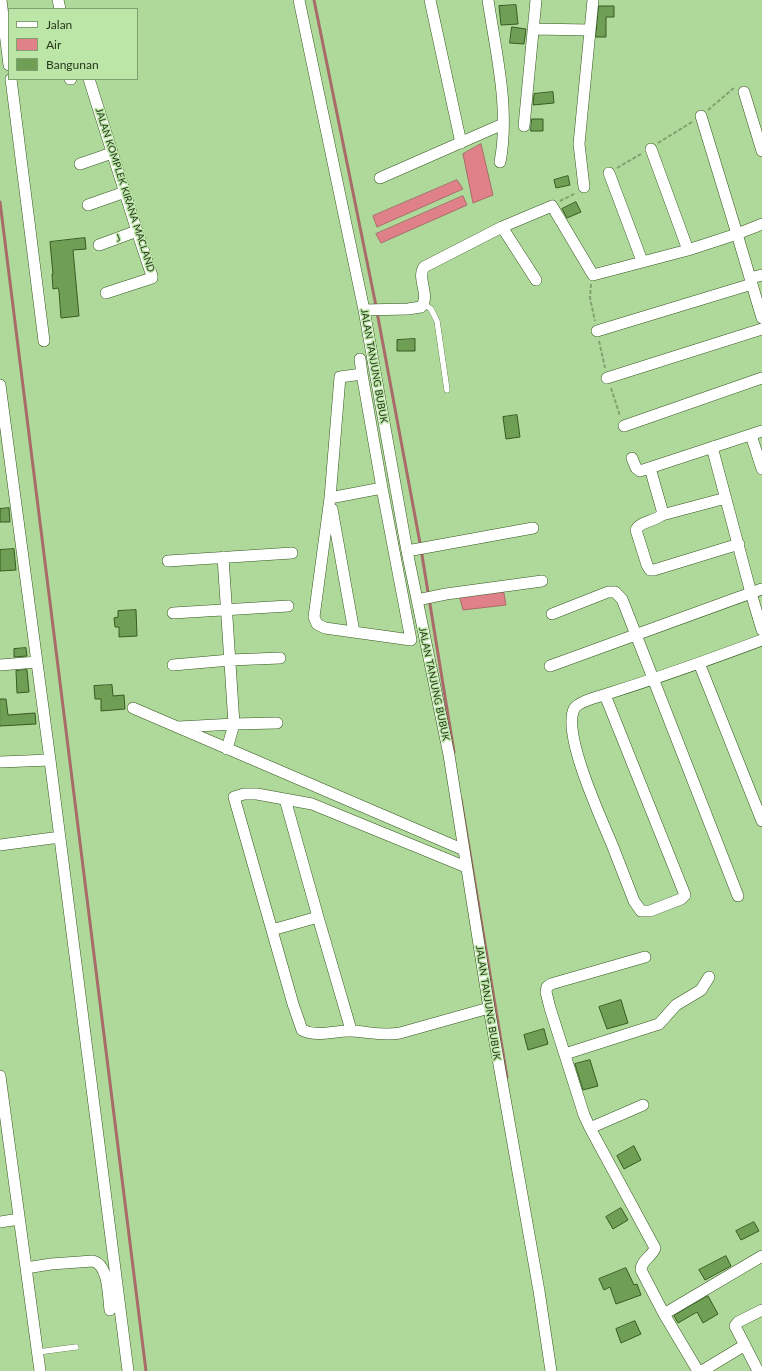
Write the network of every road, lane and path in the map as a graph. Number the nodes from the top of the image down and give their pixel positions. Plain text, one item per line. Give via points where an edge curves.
1 (1, 0) edge
2 (299, 0) edge
3 (430, 0) edge
4 (488, 0) edge
5 (536, 0) edge
6 (593, 0) edge
7 (534, 29) junction
8 (590, 30) junction
9 (8, 57) edge
10 (11, 80) edge
11 (89, 80) edge
12 (744, 92) dead end
13 (701, 116) dead end
14 (504, 124) junction
15 (524, 126) dead end
16 (461, 143) junction
17 (650, 148) dead end
18 (762, 151) edge
19 (112, 153) junction
20 (500, 162) dead end
21 (80, 164) dead end
22 (609, 174) dead end
23 (380, 178) dead end
24 (584, 187) dead end
25 (125, 192) junction
26 (88, 205) dead end
27 (762, 224) edge
28 (502, 228) junction
29 (137, 231) junction
30 (737, 234) junction
31 (99, 245) dead end
32 (688, 250) junction
33 (642, 261) junction
34 (762, 275) edge
35 (536, 280) dead end
36 (751, 281) junction
37 (106, 293) dead end
38 (424, 304) junction
39 (369, 310) junction
40 (762, 318) edge
41 (762, 328) edge
42 (597, 331) dead end
43 (44, 341) dead end
44 (373, 364) junction
45 (361, 366) junction
46 (607, 378) joint
47 (762, 378) edge
48 (0, 384) edge
49 (447, 390) dead end
50 (624, 426) joint
51 (762, 431) edge
52 (751, 435) junction
53 (712, 447) junction
54 (632, 458) dead end
55 (650, 468) junction
56 (762, 469) edge
57 (383, 491) junction
58 (396, 491) junction
59 (330, 498) junction
60 (726, 498) junction
61 (662, 515) junction
62 (533, 528) dead end
63 (739, 544) junction
64 (411, 550) junction
65 (292, 553) dead end
66 (223, 557) junction
67 (168, 561) dead end
68 (542, 581) dead end
69 (762, 589) edge
70 (751, 593) junction
71 (420, 599) junction
72 (288, 606) dead end
73 (226, 609) junction
74 (173, 613) dead end
75 (552, 614) dead end
76 (762, 630) edge
77 (354, 632) junction
78 (636, 635) junction
79 (762, 640) edge
80 (280, 658) dead end
81 (230, 660) junction
82 (37, 662) junction
83 (699, 663) junction
84 (0, 665) edge
85 (173, 665) dead end
86 (550, 666) dead end
87 (653, 680) junction
88 (605, 695) junction
89 (133, 708) dead end
90 (277, 723) dead end
91 (234, 724) junction
92 (177, 727) junction
93 (227, 748) junction
94 (50, 760) junction
95 (0, 762) edge
96 (285, 799) junction
97 (762, 821) edge
98 (60, 837) junction
99 (0, 845) edge
100 (464, 850) junction
101 (466, 868) junction
102 (738, 896) dead end
103 (318, 917) junction
104 (272, 930) junction
105 (645, 957) dead end
106 (709, 977) dead end
107 (488, 1008) junction
108 (351, 1030) junction
109 (565, 1054) junction
110 (0, 1076) edge
111 (643, 1106) dead end
112 (590, 1128) junction
113 (19, 1219) junction
114 (0, 1222) edge
115 (762, 1256) edge
116 (26, 1268) junction
117 (110, 1310) dead end
118 (762, 1310) edge
119 (664, 1314) junction
120 (745, 1345) junction
121 (76, 1347) dead end
122 (38, 1352) junction
123 (758, 1366) edge
124 (40, 1371) edge
125 (128, 1371) edge
126 (551, 1371) edge
127 (698, 1371) edge
128 (702, 1371) edge

1 - 9 street
2 - 39 street, JALAN TANJUNG BUBUK
3 - 16 street
4 - 14 street
5 - 7 street
6 - 8 street
7 - 8 street
7 - 15 street
8 - 24 street via 580,144
10 - 43 street
11 - 19 street, JALAN KOMPLEK KIRANA MACLAND
12 - 18 street
13 - 30 street
14 - 16 street
14 - 20 street
16 - 23 street
17 - 32 street
19 - 21 street
19 - 25 street, JALAN KOMPLEK KIRANA MACLAND
22 - 33 street
25 - 26 street
25 - 29 street, JALAN KOMPLEK KIRANA MACLAND
27 - 30 street
28 - 33 street via 552,206 593,275
28 - 35 street
28 - 38 street via 424,267
29 - 31 street, J
29 - 37 street, JALAN KOMPLEK KIRANA MACLAND via 152,278
30 - 32 street
30 - 36 street
32 - 33 street
34 - 36 street
36 - 40 street
36 - 42 street
38 - 39 street via 416,308
38 - 49 lane via 431,309 437,321
39 - 44 street, JALAN TANJUNG BUBUK
41 - 46 street
44 - 45 street
44 - 58 street, JALAN TANJUNG BUBUK
45 - 57 street
45 - 59 street via 340,377
46 - 50 path
47 - 50 street
48 - 82 street
51 - 52 street
52 - 53 street
52 - 56 street
53 - 55 street
53 - 60 street
54 - 55 street via 638,471
55 - 61 street
57 - 58 street
57 - 59 street
57 - 77 street via 411,640
58 - 64 street, JALAN TANJUNG BUBUK
59 - 77 street
59 - 77 street via 314,616 320,626
60 - 61 street
60 - 63 street
61 - 63 street via 639,525 636,532 650,570
62 - 64 street
63 - 70 street
64 - 71 street, JALAN TANJUNG BUBUK
65 - 66 street
66 - 67 street
66 - 73 street
68 - 71 street
69 - 70 street
70 - 76 street
70 - 78 street
71 - 100 street, JALAN TANJUNG BUBUK
72 - 73 street
73 - 74 street
73 - 81 street
75 - 78 street via 599,595 615,592 622,599
78 - 86 street
78 - 87 street
79 - 83 street
80 - 81 street
81 - 85 street
81 - 91 street
82 - 84 street
82 - 94 street
83 - 87 street
83 - 97 street
87 - 88 street
87 - 102 street
88 - 88 street via 579,703 575,708 575,745 584,776 634,901 640,911 650,911 685,895
89 - 92 street
90 - 91 street
91 - 92 street
91 - 93 street
92 - 93 street
93 - 100 street
94 - 95 street
94 - 98 street
96 - 101 street via 312,804
96 - 103 street
96 - 104 street via 244,794 234,797
98 - 99 street
98 - 125 street
100 - 101 street, JALAN TANJUNG BUBUK
101 - 107 street, JALAN TANJUNG BUBUK
103 - 104 street
103 - 108 street
104 - 108 street via 302,1030 315,1034
105 - 109 street via 547,987 550,1008
106 - 109 street via 701,990 676,1005 659,1024
107 - 108 street via 400,1033 377,1034
107 - 126 street, JALAN TANJUNG BUBUK
109 - 112 street via 579,1105
110 - 113 street
111 - 112 street
112 - 119 street via 655,1248 643,1263 641,1270
113 - 114 street
113 - 116 street
115 - 119 street
116 - 117 street via 69,1262 97,1262 104,1270
116 - 122 street
118 - 120 street via 736,1324
119 - 127 street
120 - 123 street
120 - 128 street
121 - 122 lane
122 - 124 street

